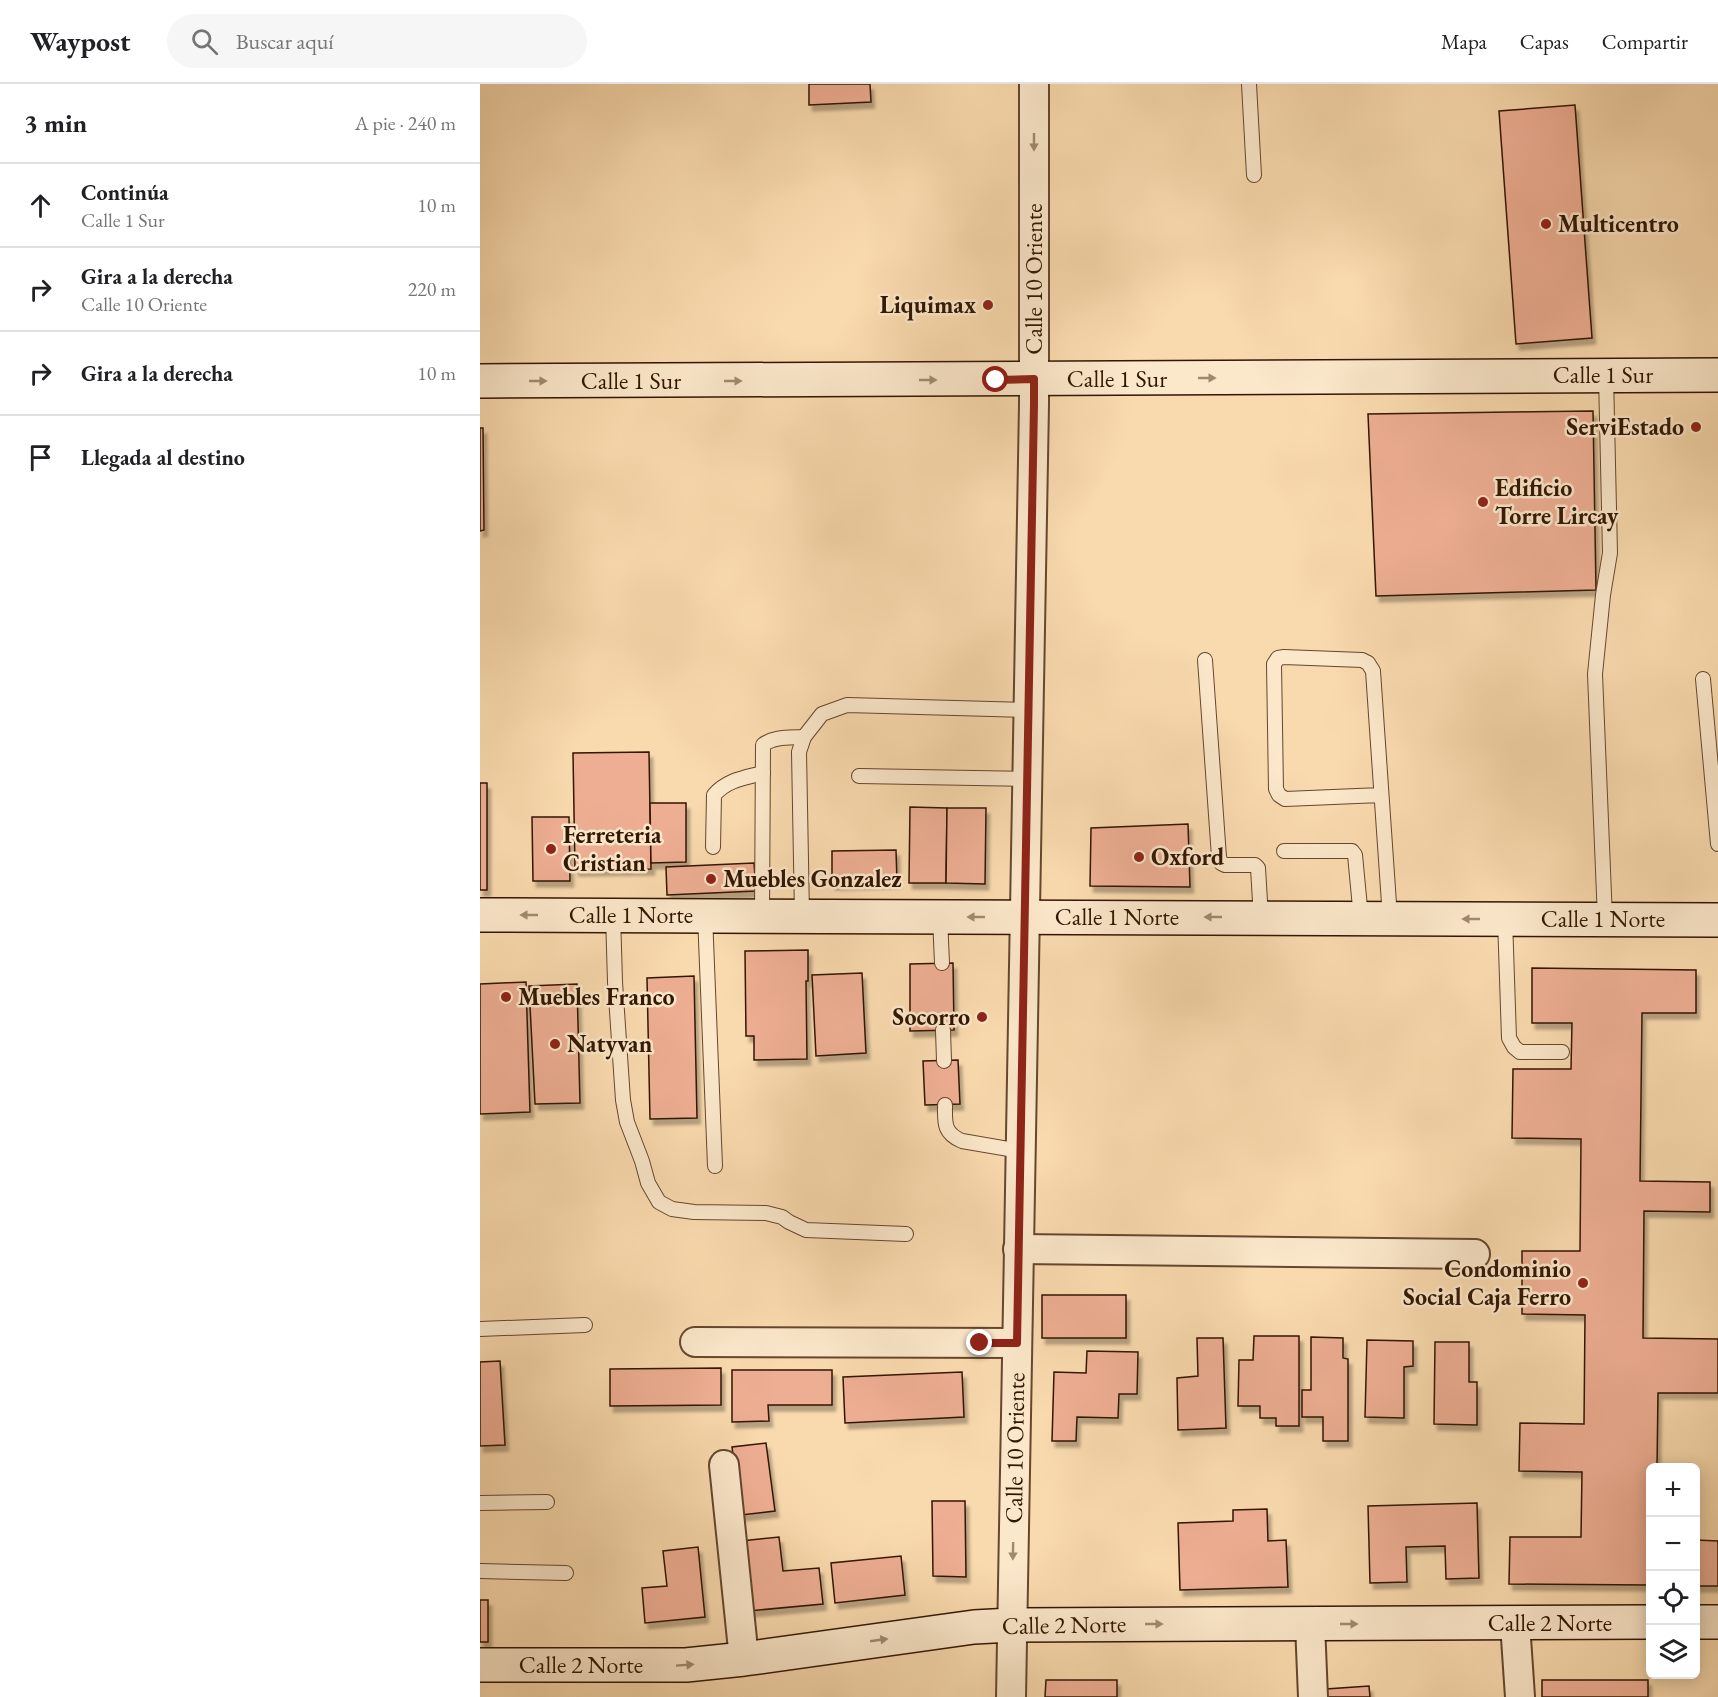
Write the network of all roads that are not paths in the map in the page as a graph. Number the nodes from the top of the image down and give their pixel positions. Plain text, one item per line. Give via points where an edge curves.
1 (1034, 84) edge
2 (1249, 84) edge
3 (1254, 175) dead end
4 (1606, 375) junction
5 (1718, 375) edge
6 (1034, 379) junction
7 (480, 381) edge
8 (1205, 660) dead end
9 (1703, 679) dead end
10 (1028, 710) junction
11 (804, 737) junction
12 (763, 774) junction
13 (859, 776) dead end
14 (1026, 779) junction
15 (1381, 795) junction
16 (1718, 844) edge
17 (714, 847) dead end
18 (1284, 851) dead end
19 (480, 915) edge
20 (613, 915) junction
21 (705, 915) junction
22 (762, 915) junction
23 (802, 915) junction
24 (940, 917) junction
25 (1024, 917) junction
26 (1261, 918) junction
27 (1375, 918) junction
28 (1505, 919) junction
29 (1605, 919) junction
30 (1718, 920) edge
31 (942, 963) dead end
32 (943, 1030) dead end
33 (1562, 1052) dead end
34 (944, 1061) dead end
35 (945, 1105) dead end
36 (1020, 1151) junction
37 (716, 1166) dead end
38 (906, 1234) dead end
39 (1018, 1249) junction
40 (1475, 1254) dead end
41 (585, 1325) dead end
42 (480, 1329) edge
43 (695, 1342) dead end
44 (1017, 1343) junction
45 (724, 1465) dead end
46 (547, 1502) dead end
47 (480, 1503) edge
48 (480, 1571) edge
49 (566, 1573) dead end
50 (1646, 1622) edge
51 (1700, 1622) edge
52 (1718, 1622) edge
53 (1515, 1623) junction
54 (1310, 1624) junction
55 (1012, 1625) junction
56 (744, 1659) junction
57 (480, 1665) edge
58 (1011, 1697) edge
59 (1313, 1697) edge
60 (1520, 1697) edge

1 -> 6 street, Calle 10 Oriente
2 - 3 lane
4 - 5 main road, Calle 1 Sur
6 -> 4 main road, Calle 1 Sur
4 - 29 lane via 1610,552 1595,674
7 -> 6 main road, Calle 1 Sur
6 - 10 street, Calle 10 Oriente
8 - 26 lane via 1219,857 1225,865 1258,868
9 - 16 lane
10 - 11 lane via 847,705 822,714
10 - 14 street, Calle 10 Oriente
11 - 12 lane via 768,741 763,746
11 - 23 lane via 799,752
12 - 17 lane via 736,780 714,795
12 - 22 lane
13 - 14 lane
14 - 25 street, Calle 10 Oriente
15 - 15 lane via 1373,671 1368,663 1278,658 1274,664 1278,795 1285,799
15 - 27 lane
18 - 27 lane via 1352,852
20 -> 19 main road, Calle 1 Norte
20 - 21 main road, Calle 1 Norte
20 - 38 lane via 623,1100 648,1183 659,1202 672,1209 694,1212 766,1213 806,1230
21 - 22 main road, Calle 1 Norte
21 - 37 lane
22 - 23 main road, Calle 1 Norte
23 - 24 main road, Calle 1 Norte
25 -> 24 main road, Calle 1 Norte
24 - 31 lane
26 -> 25 main road, Calle 1 Norte
25 - 36 street, Calle 10 Oriente
26 - 27 main road, Calle 1 Norte
28 -> 27 main road, Calle 1 Norte
28 - 29 main road, Calle 1 Norte
28 - 33 lane via 1509,1038 1520,1052
29 - 30 main road, Calle 1 Norte
32 - 34 lane
35 - 36 lane via 945,1125 953,1137
36 - 39 street, Calle 10 Oriente
39 - 40 street
39 - 44 street, Calle 10 Oriente
41 - 42 lane
43 - 44 street
44 -> 55 street, Calle 10 Oriente
45 - 56 street
46 - 47 lane
48 - 49 lane
50 - 53 main road, Calle 2 Norte
51 - 52 main road
54 -> 53 main road, Calle 2 Norte
53 - 60 street
55 -> 54 main road, Calle 2 Norte
54 - 59 street
56 -> 55 main road, Calle 2 Norte
55 - 58 street, Calle 10 Oriente
57 -> 56 main road, Calle 2 Norte via 661,1666

